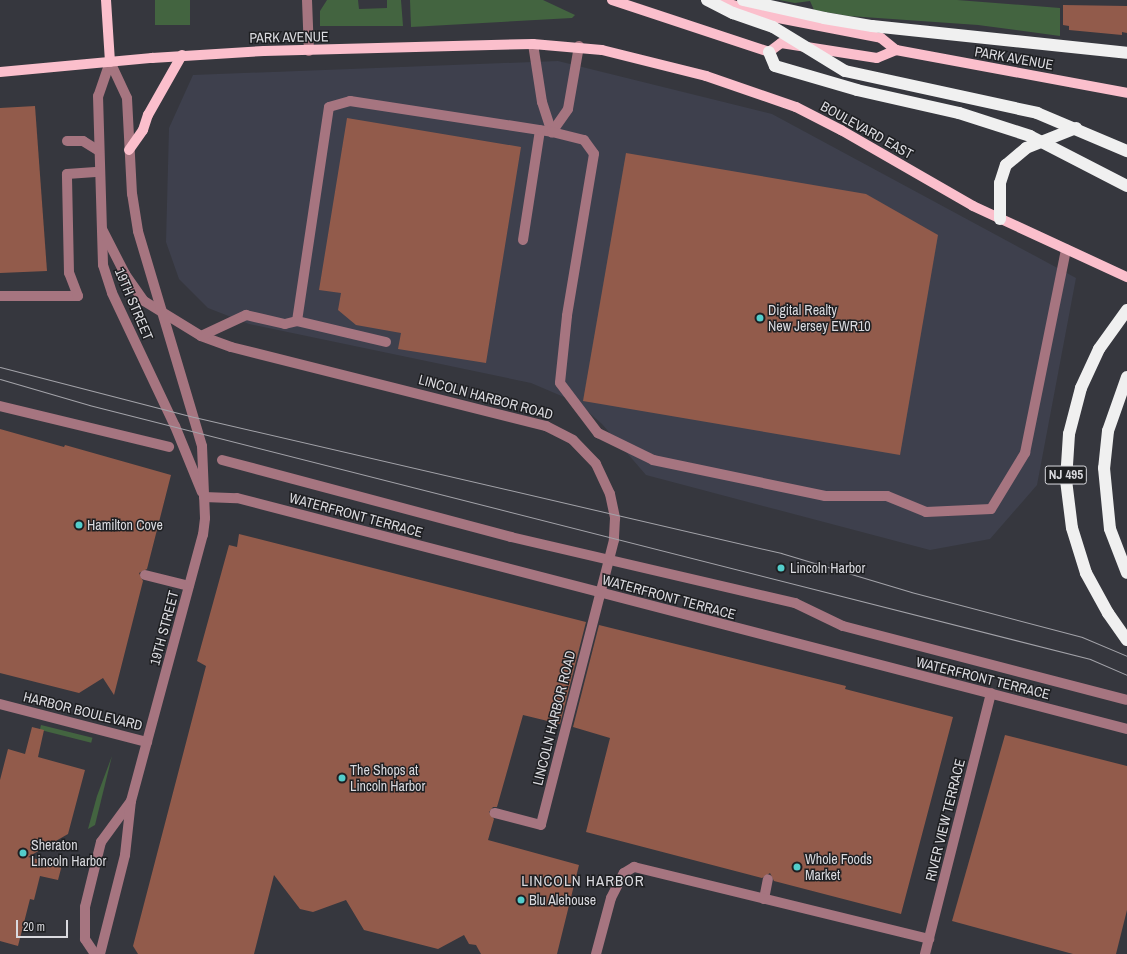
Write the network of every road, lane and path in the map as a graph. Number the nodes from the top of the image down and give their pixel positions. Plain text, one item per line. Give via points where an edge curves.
1 (106, 0) edge
2 (306, 0) edge
3 (612, 0) edge
4 (707, 0) edge
5 (717, 0) edge
6 (743, 0) edge
7 (533, 44) junction
8 (579, 46) junction
9 (806, 48) junction
10 (309, 50) junction
11 (896, 50) junction
12 (768, 52) junction
13 (1127, 53) edge
14 (182, 55) junction
15 (110, 62) junction
16 (0, 72) edge
17 (1127, 93) edge
18 (1076, 128) junction
19 (540, 130) junction
20 (552, 132) junction
21 (66, 141) dead end
22 (1040, 141) junction
23 (129, 150) junction
24 (98, 151) junction
25 (1127, 151) edge
26 (100, 172) junction
27 (1127, 186) edge
28 (1000, 219) junction
29 (102, 229) junction
30 (523, 240) dead end
31 (1066, 249) junction
32 (1127, 277) edge
33 (0, 296) edge
34 (1127, 310) edge
35 (164, 315) junction
36 (297, 321) junction
37 (201, 336) junction
38 (386, 342) dead end
39 (1127, 377) edge
40 (0, 406) edge
41 (169, 447) dead end
42 (222, 460) dead end
43 (204, 497) junction
44 (1127, 573) edge
45 (145, 575) dead end
46 (190, 586) junction
47 (1127, 640) edge
48 (991, 693) junction
49 (1127, 700) edge
50 (0, 704) edge
51 (1127, 729) edge
52 (147, 742) junction
53 (131, 801) junction
54 (496, 813) dead end
55 (768, 879) dead end
56 (764, 900) junction
57 (929, 939) junction
58 (95, 954) edge
59 (100, 954) edge
60 (596, 954) edge
61 (925, 954) edge

1 - 15 main road, 19TH STREET
2 - 10 street
3 - 12 main road
4 - 9 highway via 733,14 773,27
5 - 11 main road, PARK AVENUE via 768,16 881,38
6 - 13 highway via 816,17 872,26
7 - 8 main road, PARK AVENUE
7 - 10 main road, PARK AVENUE
7 - 20 street via 542,102
8 - 20 street via 568,110
8 - 28 main road, BOULEVARD EAST via 672,66 773,98 841,130
9 - 11 main road via 878,58
9 - 12 main road via 781,43
9 - 18 highway via 837,68 852,74 1014,107
10 - 14 main road, PARK AVENUE
11 - 17 main road, PARK AVENUE
12 - 22 highway via 775,66 996,124
14 - 15 main road, PARK AVENUE
14 - 23 main road via 148,115 143,130
15 - 16 main road, PARK AVENUE
15 - 23 street, 19TH STREET via 127,98
15 - 24 street, 19TH STREET via 98,96
18 - 22 highway
18 - 25 highway
19 - 20 street
19 - 30 street
19 - 36 street via 350,101 328,107
20 - 31 street via 584,140 594,154 574,268 560,383 598,433 653,460 826,496 887,496 926,512 991,509 1025,453
21 - 24 street via 83,141
22 - 27 highway
22 - 28 highway via 1026,148 1006,165 1000,183
23 - 35 street, 19TH STREET via 138,231
24 - 26 street, 19TH STREET
26 - 29 street, 19TH STREET
26 - 33 street via 67,174 70,273 78,296
28 - 31 main road, BOULEVARD EAST
29 - 35 street, LINCOLN HARBOR ROAD via 136,291 144,301
29 - 43 street, 19TH STREET via 103,265 108,284 175,426
31 - 32 main road, BOULEVARD EAST
34 - 47 highway, NJ 495 via 1099,349 1082,388 1069,434 1066,480 1072,528 1086,573 1108,613
35 - 37 street, LINCOLN HARBOR ROAD
35 - 43 street, 19TH STREET via 202,446
36 - 37 street via 286,324 246,315
36 - 38 street
37 - 54 street, LINCOLN HARBOR ROAD via 231,347 536,423 555,430 581,446 602,472 615,518 614,540 541,825
39 - 44 highway, NJ 495 via 1108,431 1104,468 1110,529
40 - 41 street
42 - 49 street via 511,537 795,603 843,626
43 - 46 street, 19TH STREET via 205,527
43 - 48 street, WATERFRONT TERRACE via 237,498
45 - 46 street
46 - 52 street, 19TH STREET
48 - 51 street, WATERFRONT TERRACE
48 - 57 street, RIVER VIEW TERRACE
50 - 52 street, HARBOR BOULEVARD
52 - 53 street, HARBOR BOULEVARD
53 - 58 street, HARBOR BOULEVARD via 101,842 85,907 85,939
53 - 59 street, HARBOR BOULEVARD via 125,855
55 - 56 street
56 - 57 street
56 - 60 street via 640,868 629,868 611,898
57 - 61 street, RIVER VIEW TERRACE

